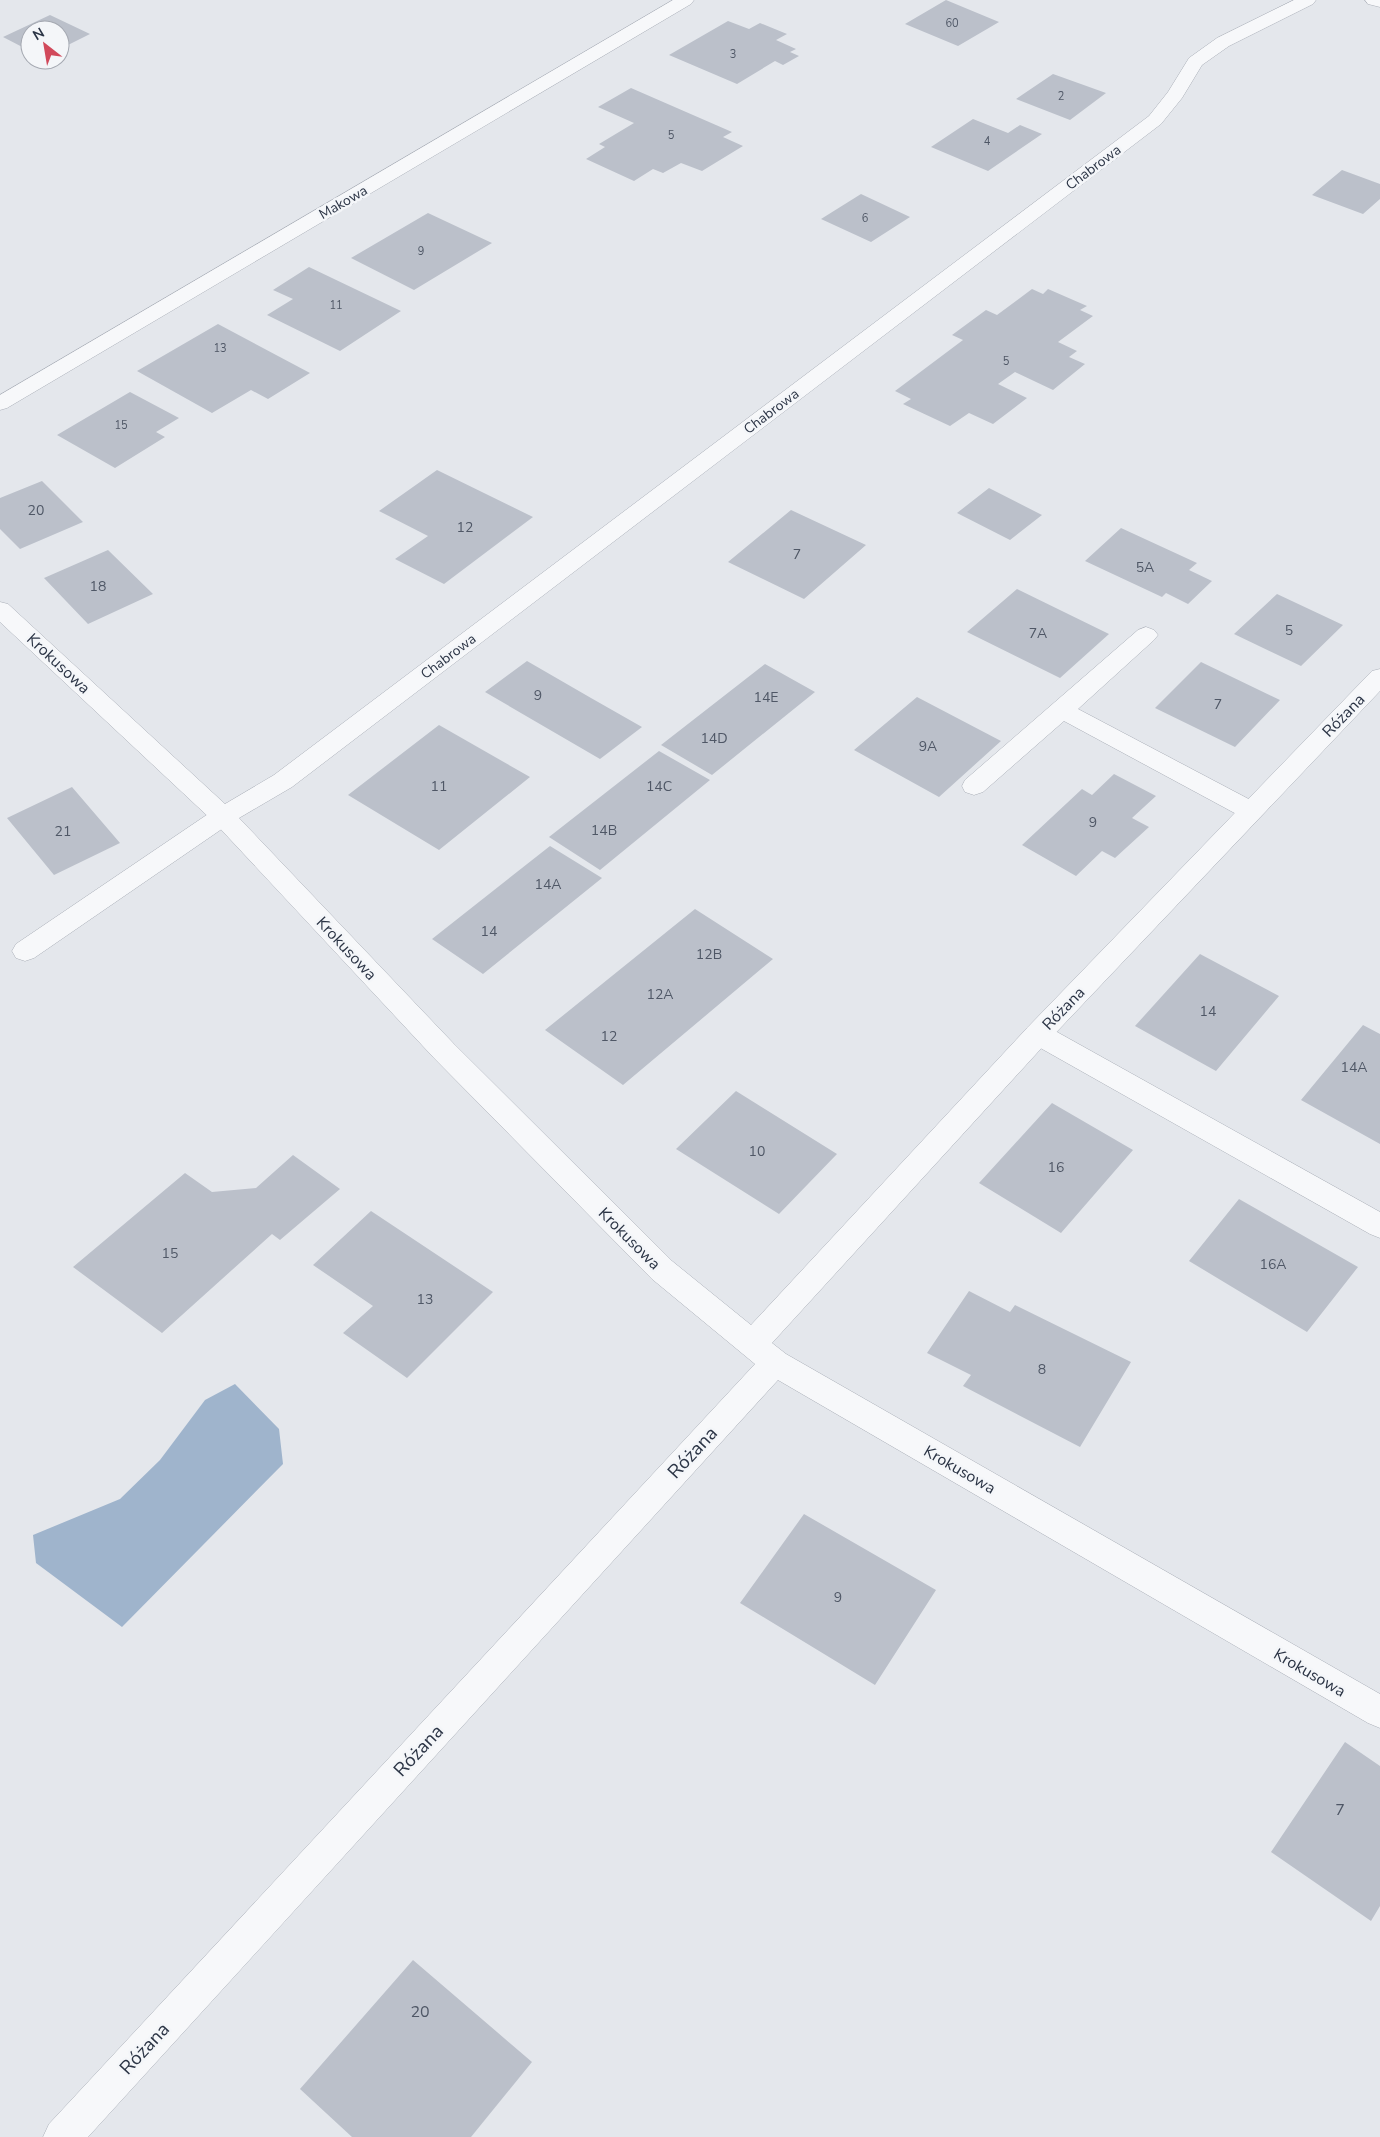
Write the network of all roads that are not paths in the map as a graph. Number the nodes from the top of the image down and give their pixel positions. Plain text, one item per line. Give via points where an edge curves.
1 (685, 0) edge
2 (1307, 0) edge
3 (1374, 0) edge
4 (1380, 2) edge
5 (0, 404) edge
6 (0, 608) edge
7 (1146, 635) dead end
8 (1380, 677) edge
9 (1062, 710) junction
10 (974, 786) dead end
11 (1251, 811) junction
12 (223, 816) junction
13 (25, 951) dead end
14 (1038, 1034) junction
15 (1380, 1226) edge
16 (763, 1353) junction
17 (1380, 1712) edge
18 (62, 2137) edge

1 - 5 street, Makowa
2 - 12 street, Chabrowa via 1223,42 1195,62 1176,94 1155,120 283,781
3 - 4 street
6 - 12 street, Krokusowa
7 - 9 street
8 - 11 street, Różana
9 - 10 street
9 - 11 street
11 - 14 street, Różana
12 - 13 street, Chabrowa
12 - 16 street, Krokusowa via 444,1051 662,1270
14 - 15 street
14 - 16 street, Różana
16 - 17 street, Krokusowa
16 - 18 street, Różana

